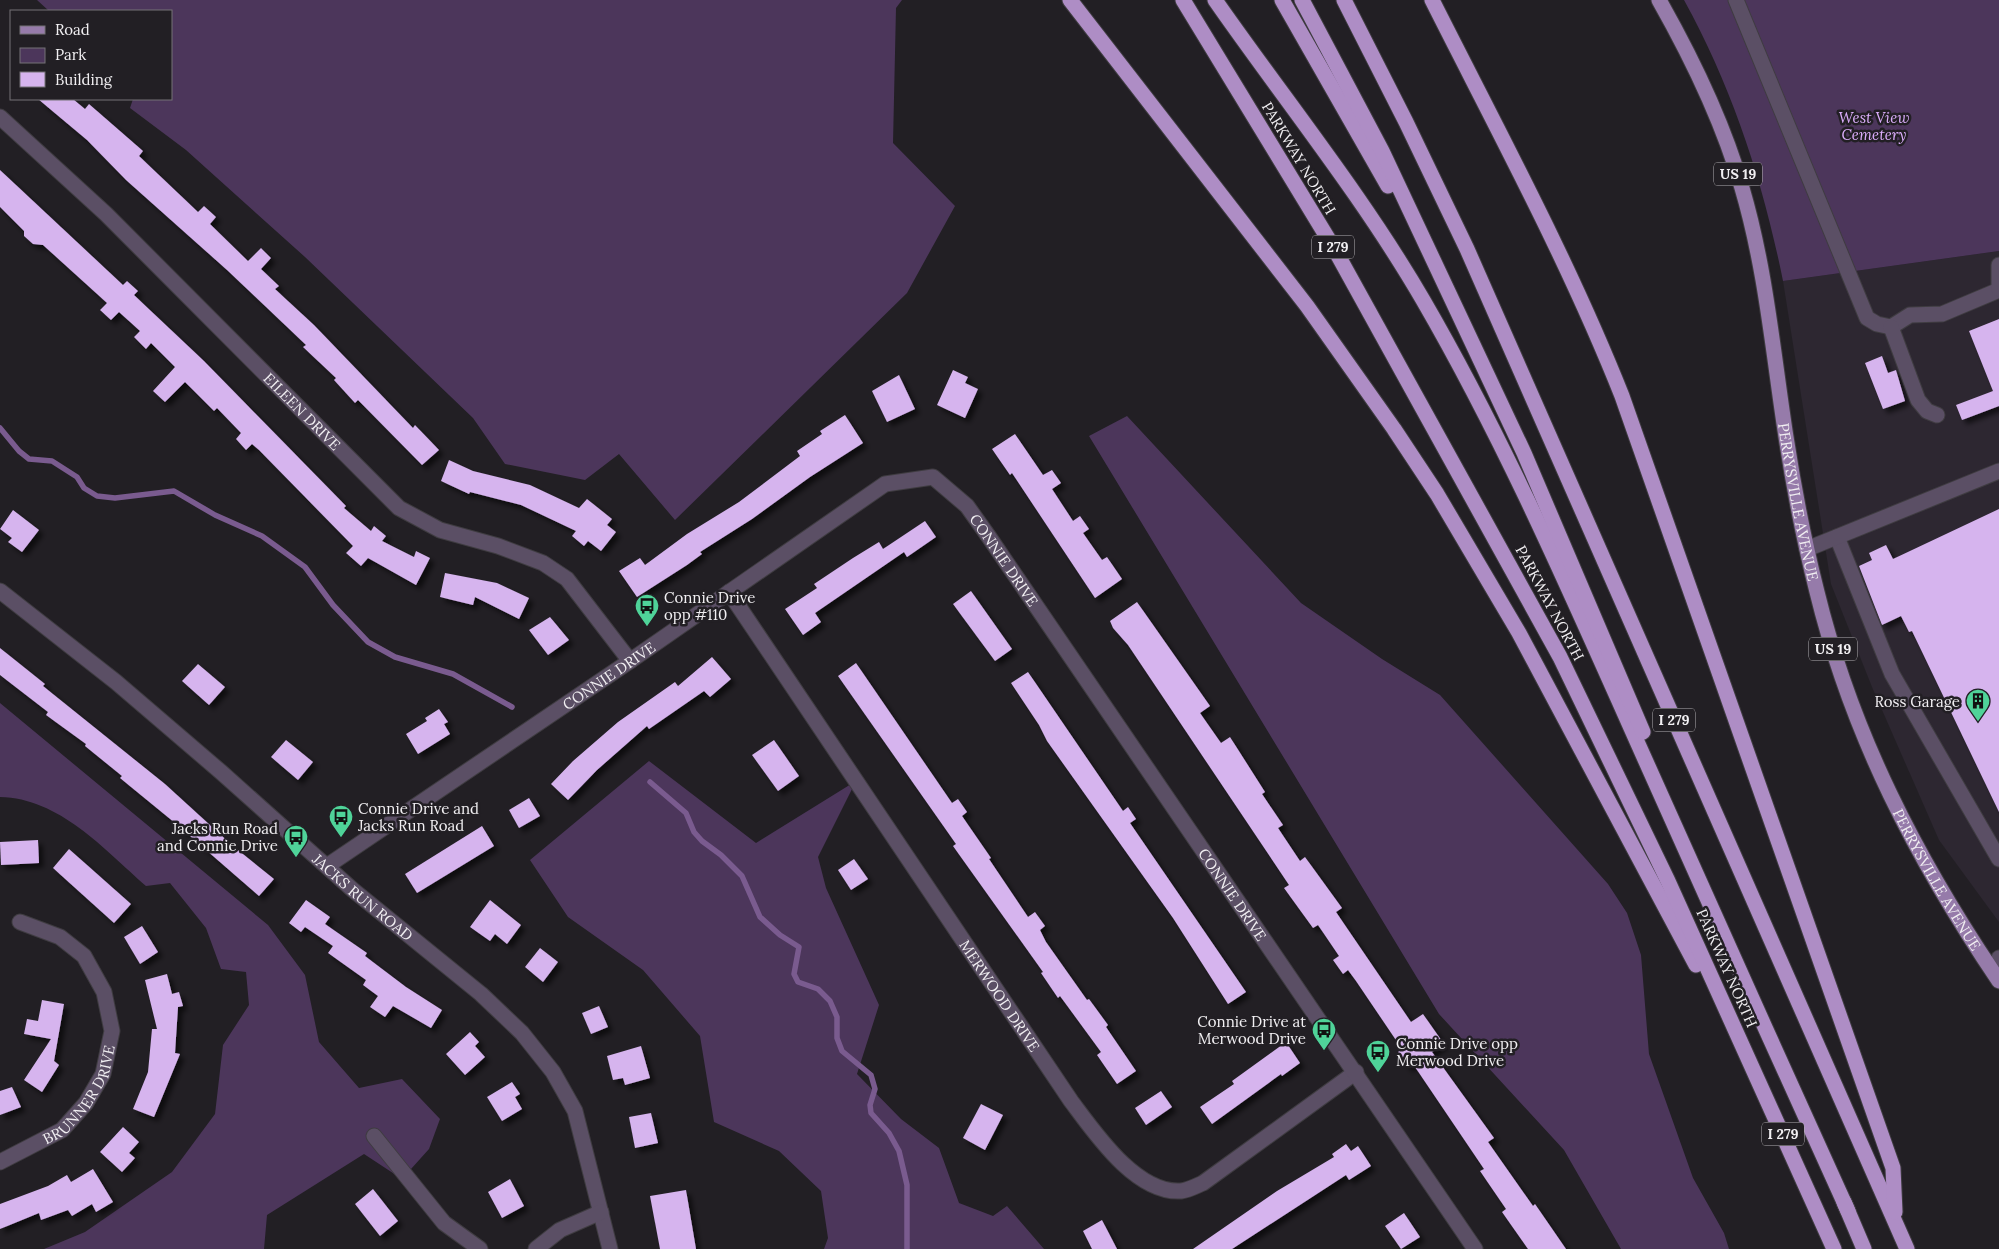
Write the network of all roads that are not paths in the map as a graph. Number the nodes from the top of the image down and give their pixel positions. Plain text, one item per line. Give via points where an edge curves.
1 (1070, 0) edge
2 (1183, 0) edge
3 (1215, 0) edge
4 (1282, 0) edge
5 (1302, 0) edge
6 (1344, 0) edge
7 (1432, 0) edge
8 (1660, 0) edge
9 (1736, 0) edge
10 (0, 117) edge
11 (1999, 265) edge
12 (1999, 290) edge
13 (1448, 294) junction
14 (1891, 327) junction
15 (1937, 415) dead end
16 (1999, 471) edge
17 (1837, 537) junction
18 (1807, 549) junction
19 (0, 591) edge
20 (729, 592) junction
21 (630, 660) junction
22 (1999, 859) edge
23 (327, 866) junction
24 (20, 922) dead end
25 (1999, 958) edge
26 (1997, 977) edge
27 (1356, 1072) junction
28 (1762, 1089) junction
29 (374, 1136) dead end
30 (0, 1162) edge
31 (1848, 1211) junction
32 (601, 1212) junction
33 (1895, 1221) junction
34 (480, 1249) edge
35 (536, 1249) edge
36 (610, 1249) edge
37 (1475, 1249) edge
38 (1834, 1249) edge
39 (1864, 1249) edge
40 (1908, 1249) edge

1 - 28 highway via 1307,306 1437,494 1519,633
2 - 28 highway, PARKWAY NORTH / I 279 via 1335,250 1560,657 1668,881
3 - 31 highway via 1379,231 1421,296 1468,382 1524,493
4 - 13 highway
5 - 13 highway via 1382,151
6 - 33 highway, I 279 via 1471,258
7 - 33 highway via 1567,268 1626,404 1893,1168
8 - 18 main road, PERRYSVILLE AVENUE / US 19 via 1710,101 1742,188 1764,284 1786,436
9 - 14 street via 1867,318
10 - 21 street, EILEEN DRIVE via 106,214 399,508 440,530 543,563 568,579
11 - 12 street
12 - 14 street via 1942,314 1910,315
13 - 31 highway via 1527,462
14 - 15 street via 1918,400 1927,412
16 - 17 street
17 - 18 street
17 - 22 street via 1892,674
18 - 26 main road, PERRYSVILLE AVENUE / US 19 via 1844,684 1881,776 1929,871
19 - 23 street, JACKS RUN ROAD via 116,682
20 - 21 street, CONNIE DRIVE
20 - 27 street, CONNIE DRIVE via 884,484 933,477 967,506
20 - 27 street, MERWOOD DRIVE via 1072,1101 1130,1170 1158,1187 1182,1191 1192,1188
21 - 23 street, CONNIE DRIVE
23 - 32 street, JACKS RUN ROAD via 481,994 522,1033 553,1072 575,1111
24 - 30 street, BRUNNER DRIVE via 60,937 84,956 104,992 112,1031 102,1074 86,1103 62,1130
25 - 26 street
27 - 37 street, CONNIE DRIVE
28 - 38 highway, PARKWAY NORTH / I 279
29 - 34 street via 444,1223
31 - 39 highway
32 - 35 street via 560,1230
32 - 36 street, JACKS RUN ROAD
33 - 40 highway, I 279

